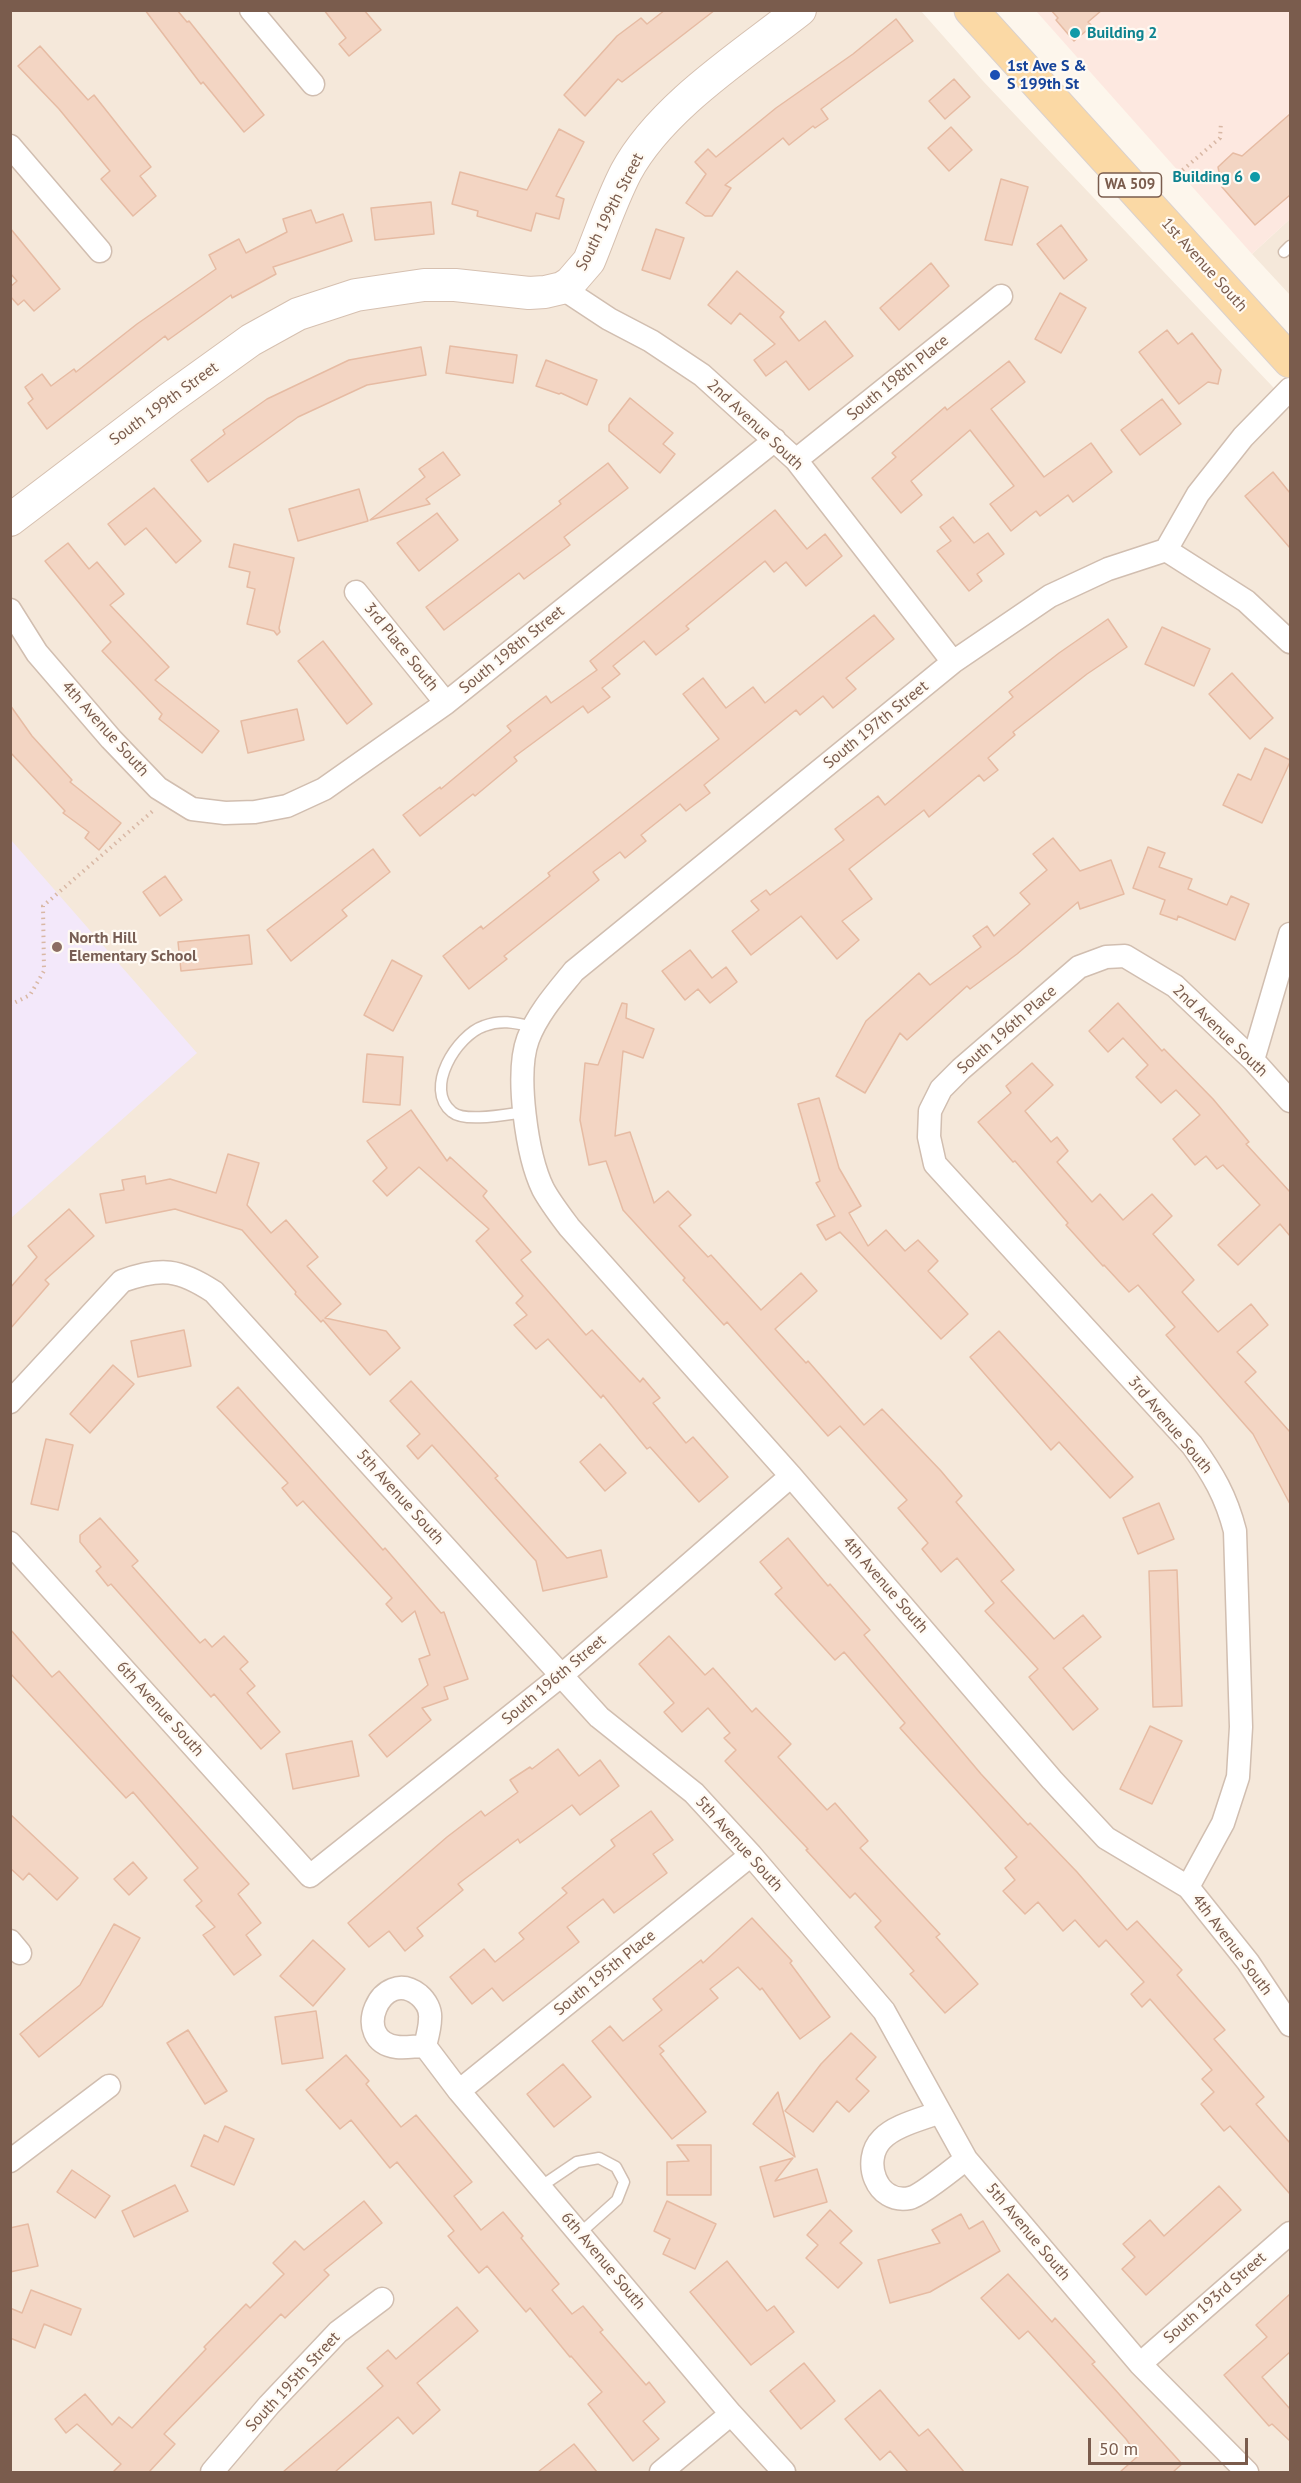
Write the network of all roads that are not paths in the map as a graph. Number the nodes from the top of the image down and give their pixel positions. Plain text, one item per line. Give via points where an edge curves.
1 (251, 10) edge
2 (800, 10) edge
3 (971, 10) edge
4 (313, 84) dead end
5 (10, 146) edge
6 (100, 251) dead end
7 (562, 288) junction
8 (1001, 297) dead end
9 (1290, 361) edge
10 (1290, 389) edge
11 (775, 440) junction
12 (796, 460) junction
13 (10, 520) edge
14 (1166, 550) junction
15 (356, 592) dead end
16 (10, 610) edge
17 (1290, 642) edge
18 (952, 662) junction
19 (446, 703) junction
20 (225, 813) joint
21 (1290, 934) edge
22 (1146, 967) joint
23 (534, 1027) junction
24 (1253, 1060) junction
25 (1290, 1101) edge
26 (525, 1112) junction
27 (935, 1164) joint
28 (10, 1402) edge
29 (791, 1476) junction
30 (10, 1543) edge
31 (562, 1675) junction
32 (751, 1855) junction
33 (310, 1876) joint
34 (1188, 1887) junction
35 (1290, 2025) edge
36 (425, 2046) dead end
37 (109, 2086) dead end
38 (459, 2091) junction
39 (940, 2112) junction
40 (966, 2159) junction
41 (10, 2161) edge
42 (540, 2187) junction
43 (1290, 2233) edge
44 (579, 2234) junction
45 (382, 2299) dead end
46 (1140, 2364) junction
47 (731, 2414) junction
48 (212, 2472) edge
49 (661, 2472) edge
50 (784, 2472) edge
51 (1247, 2472) edge

1 - 4 street
2 - 7 street, South 199th Street via 700,89 658,128 627,171 589,261
3 - 9 main road, 1st Avenue South / WA 509
5 - 6 street
7 - 11 street, 2nd Avenue South via 702,375
7 - 13 street, South 199th Street via 530,293 424,285 356,295 298,314 251,340
8 - 12 street, South 198th Place
10 - 14 street via 1243,437 1198,494
11 - 12 street, 2nd Avenue South
11 - 19 street, South 198th Street
12 - 18 street, 2nd Avenue South
14 - 17 street via 1246,601
14 - 18 street, South 197th Street via 1108,569 1050,596
15 - 19 street, 3rd Place South
16 - 20 street, 4th Avenue South via 38,653 158,788 192,808
18 - 23 street, South 197th Street via 574,971 546,1005
19 - 20 street, South 198th Street via 324,789 287,806
21 - 24 street
22 - 24 street, 2nd Avenue South via 1175,986
22 - 27 street, South 196th Place via 1125,956 1106,957 1079,967 961,1069 941,1089 930,1111 929,1137
23 - 26 street, South 197th Street via 523,1066
23 - 26 lane via 505,1021 482,1026 454,1050 440,1085 441,1098 452,1113 468,1117
24 - 25 street, 2nd Avenue South
26 - 29 street, 4th Avenue South via 529,1142 543,1188 569,1227
27 - 34 street, 3rd Avenue South via 1192,1446 1228,1503 1235,1531 1238,1777 1223,1823
28 - 31 street, 5th Avenue South via 122,1281 146,1272 191,1277 214,1292
29 - 31 street, South 196th Street
29 - 34 street, 4th Avenue South via 1106,1838
30 - 33 street, 6th Avenue South
31 - 32 street, 5th Avenue South via 599,1717 694,1793
31 - 33 street, South 196th Street
32 - 38 street, South 195th Place
32 - 39 street, 5th Avenue South via 884,2011
34 - 35 street, 4th Avenue South via 1248,1962
36 - 38 street, 6th Avenue South
37 - 41 street
38 - 42 street, 6th Avenue South
39 - 40 street, 5th Avenue South
39 - 40 street via 885,2136 872,2154 873,2175 879,2186 888,2194 912,2198
40 - 46 street, 5th Avenue South
42 - 44 street, 6th Avenue South
42 - 44 lane via 577,2162 599,2158 616,2167 624,2182 617,2200
43 - 46 street, South 193rd Street
44 - 47 street, 6th Avenue South
45 - 48 street, South 195th Street via 338,2332
46 - 51 street, 5th Avenue South
47 - 49 street
47 - 50 street, 6th Avenue South

